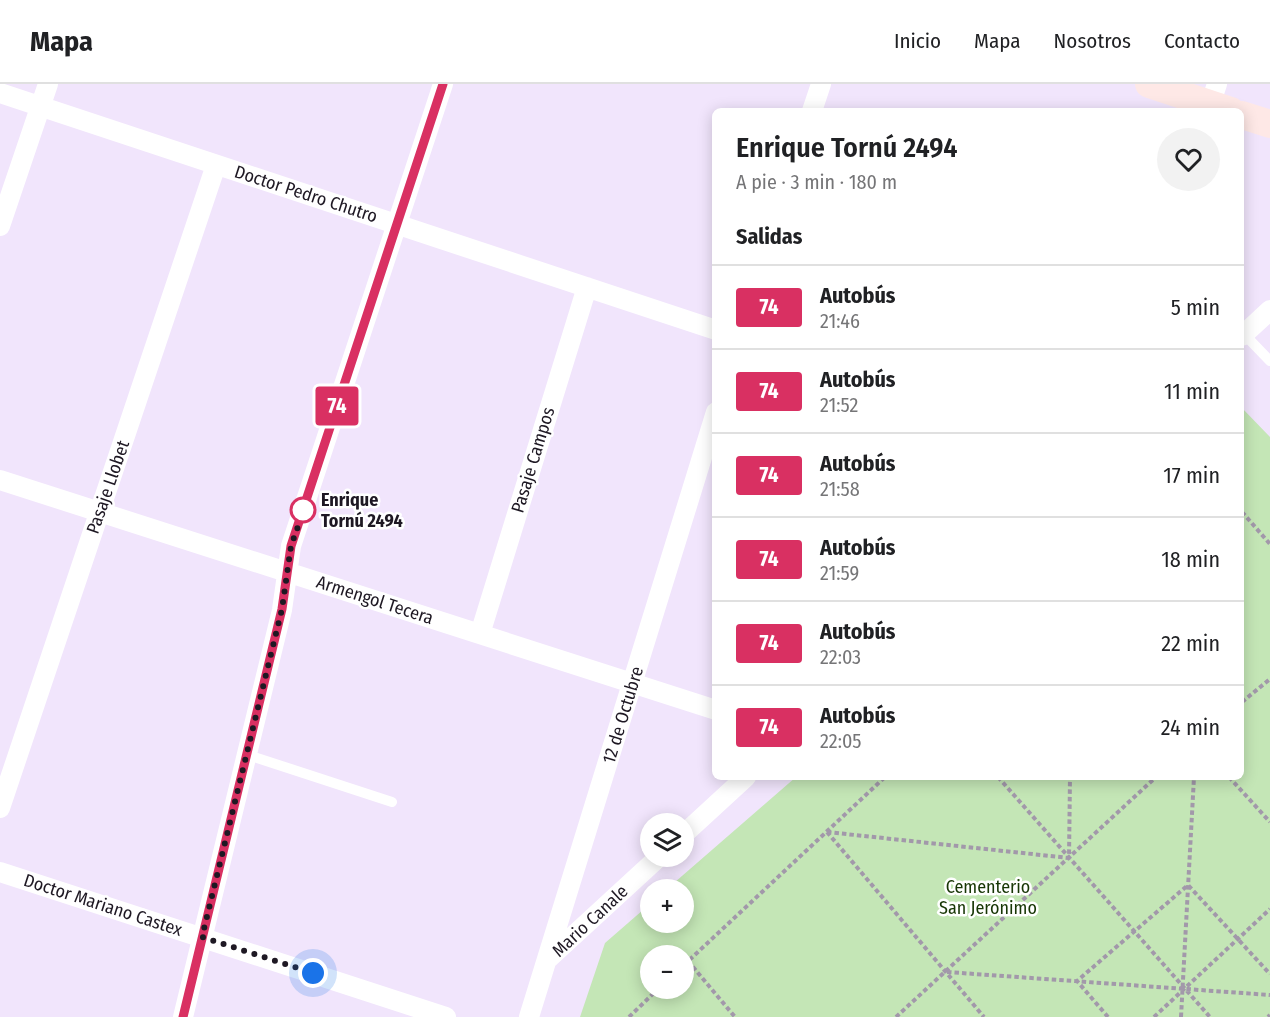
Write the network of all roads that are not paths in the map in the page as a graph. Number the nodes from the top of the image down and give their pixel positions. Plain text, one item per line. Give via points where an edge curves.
1 (48, 84) edge
2 (443, 84) edge
3 (821, 84) edge
4 (1149, 84) edge
5 (0, 93) edge
6 (1216, 103) edge
7 (40, 106) junction
8 (813, 108) edge
9 (1244, 116) edge
10 (1270, 124) edge
11 (216, 165) junction
12 (397, 224) junction
13 (0, 226) edge
14 (587, 287) junction
15 (1270, 310) edge
16 (712, 329) edge
17 (1244, 334) edge
18 (1244, 336) edge
19 (1270, 361) edge
20 (712, 425) edge
21 (0, 480) edge
22 (100, 512) junction
23 (287, 572) junction
24 (480, 633) junction
25 (634, 682) junction
26 (712, 709) edge
27 (245, 754) junction
28 (743, 780) edge
29 (392, 802) dead end
30 (0, 808) edge
31 (694, 825) edge
32 (648, 867) edge
33 (0, 872) edge
34 (202, 937) junction
35 (546, 961) junction
36 (183, 1017) edge
37 (446, 1017) edge
38 (529, 1017) edge

1 - 7 street
2 - 12 street
3 - 8 street
4 - 6 main road
5 - 7 street, Doctor Pedro Chutro
7 - 11 street, Doctor Pedro Chutro
7 - 13 street
9 - 10 main road
11 - 12 street, Doctor Pedro Chutro
11 - 22 street, Pasaje Llobet
12 - 14 street, Doctor Pedro Chutro
12 - 23 street via 291,546
14 - 16 street, Doctor Pedro Chutro
14 - 24 street, Pasaje Campos
15 - 17 street
18 - 19 lane
20 - 25 street, 12 de Octubre
21 - 22 street, Armengol Tecera
22 - 23 street, Armengol Tecera
22 - 30 street, Pasaje Llobet
23 - 24 street, Armengol Tecera
23 - 27 street via 282,609
24 - 25 street, Armengol Tecera
25 - 26 street, Armengol Tecera
25 - 35 street, 12 de Octubre
27 - 29 lane
27 - 34 street
28 - 31 street
32 - 35 street, Mario Canale
33 - 34 street, Doctor Mariano Castex
34 - 36 street
34 - 37 street, Doctor Mariano Castex
35 - 38 street, 12 de Octubre

